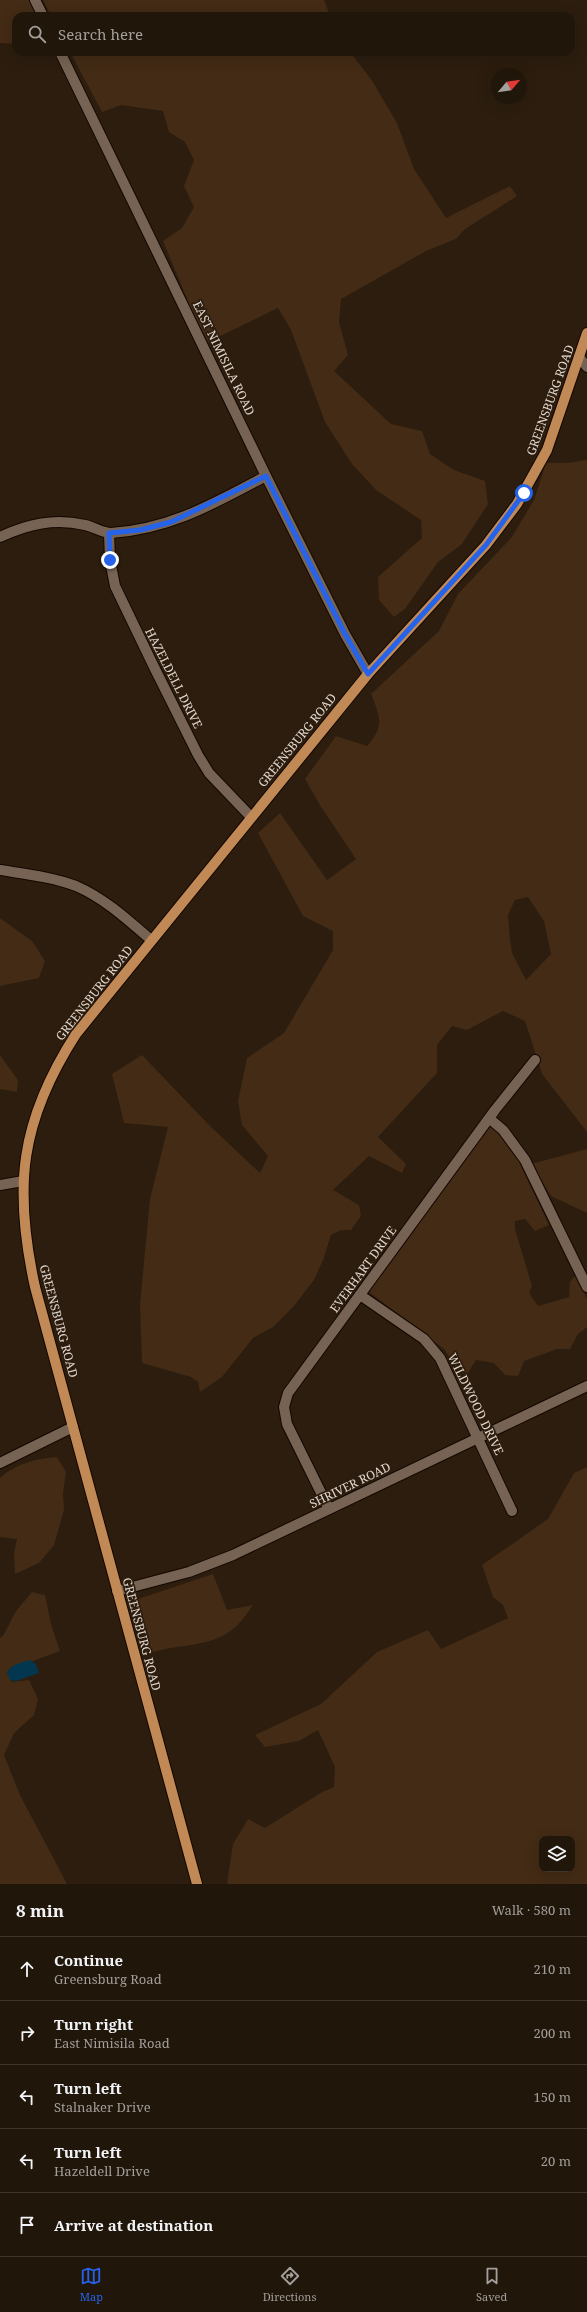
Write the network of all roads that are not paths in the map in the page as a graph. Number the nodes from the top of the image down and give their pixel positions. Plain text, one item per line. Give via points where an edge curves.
1 (35, 0) edge
2 (41, 12) edge
3 (62, 56) edge
4 (587, 333) edge
5 (579, 357) junction
6 (587, 366) edge
7 (266, 476) junction
8 (109, 533) junction
9 (0, 537) edge
10 (368, 674) junction
11 (251, 817) junction
12 (0, 870) edge
13 (151, 940) junction
14 (536, 1060) dead end
15 (490, 1119) junction
16 (23, 1181) junction
17 (0, 1185) edge
18 (587, 1287) edge
19 (360, 1295) junction
20 (587, 1386) edge
21 (73, 1427) junction
22 (478, 1438) junction
23 (0, 1463) edge
24 (328, 1509) junction
25 (512, 1511) dead end
26 (117, 1591) junction
27 (197, 1884) edge

1 - 2 street
3 - 7 street, EAST NIMISILA ROAD
4 - 5 main road, GREENSBURG ROAD
5 - 6 street
5 - 10 main road, GREENSBURG ROAD via 547,450 517,504 486,545
7 - 8 street via 171,522 140,530
7 - 10 street, EAST NIMISILA ROAD via 345,634
8 - 9 street via 86,525 47,522 26,526
8 - 11 street, HAZELDELL DRIVE via 110,560 115,586 157,673 209,772
10 - 11 main road, GREENSBURG ROAD
11 - 13 main road, GREENSBURG ROAD
12 - 13 street via 62,882 89,892
13 - 16 main road, GREENSBURG ROAD via 76,1034 54,1070 34,1122
14 - 15 street, EVERHART DRIVE
15 - 18 street via 503,1130 525,1160
15 - 19 street, EVERHART DRIVE
16 - 17 street
16 - 21 main road, GREENSBURG ROAD via 23,1221 27,1250
19 - 22 street, WILDWOOD DRIVE via 433,1348 444,1365
19 - 24 street, EVERHART DRIVE via 291,1388 284,1407 287,1424
20 - 22 street, SHRIVER ROAD
21 - 23 street
21 - 26 main road, GREENSBURG ROAD
22 - 24 street, SHRIVER ROAD
22 - 25 street, WILDWOOD DRIVE
24 - 26 street, SHRIVER ROAD via 248,1549 204,1567
26 - 27 main road, GREENSBURG ROAD

